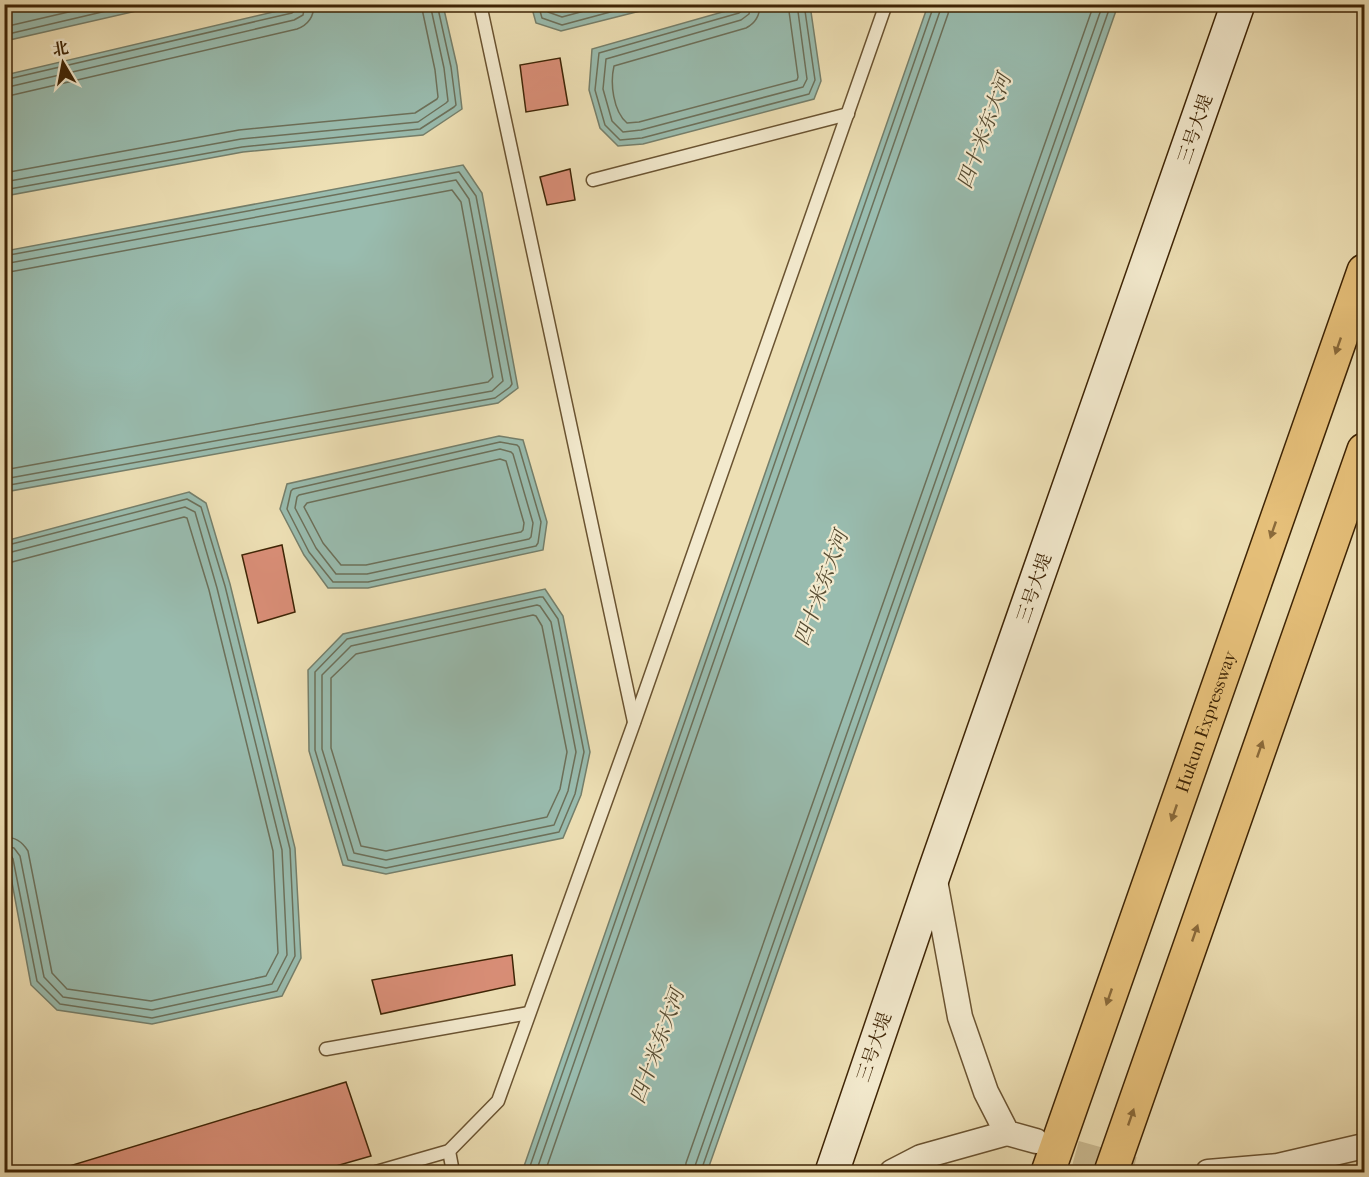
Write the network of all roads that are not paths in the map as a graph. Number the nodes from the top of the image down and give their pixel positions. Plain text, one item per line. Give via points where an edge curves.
1 (480, 4) edge
2 (886, 4) edge
3 (1238, 4) edge
4 (848, 114) junction
5 (593, 180) dead end
6 (1365, 271) edge
7 (1365, 450) edge
8 (634, 723) junction
9 (934, 873) junction
10 (530, 1013) junction
11 (326, 1049) dead end
12 (1007, 1133) junction
13 (1036, 1141) tunnel mouth
14 (1365, 1146) edge
15 (449, 1151) junction
16 (376, 1173) edge
17 (453, 1173) edge
18 (832, 1173) edge
19 (892, 1173) edge
20 (1048, 1173) edge
21 (1112, 1173) edge
22 (1208, 1173) edge

1 - 8 lane
2 - 4 lane
3 - 9 street, 三号大堤
4 - 5 lane
4 - 8 lane
6 -> 20 highway, Hukun Expressway
21 -> 7 highway
8 - 10 lane
9 - 12 street via 960,1017 986,1092
9 - 18 street, 三号大堤
10 - 11 lane
10 - 15 lane via 498,1101
12 - 13 street
12 - 19 street via 921,1157
14 - 22 street via 1278,1166
15 - 16 lane
15 - 17 lane

